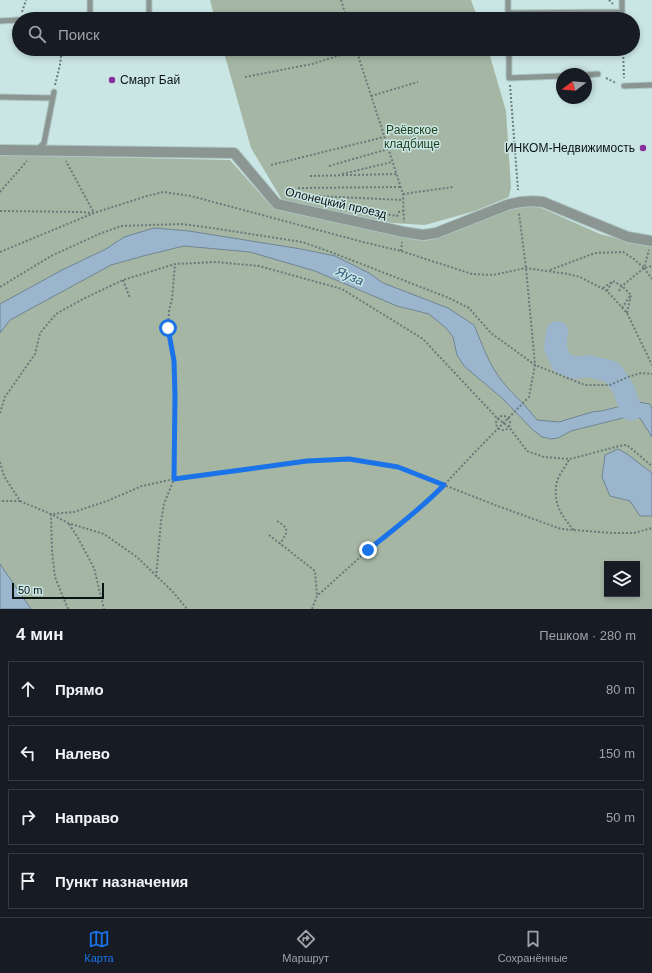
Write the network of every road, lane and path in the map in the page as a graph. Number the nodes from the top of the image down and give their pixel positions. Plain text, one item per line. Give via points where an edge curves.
1 (26, 0) edge
2 (90, 0) edge
3 (149, 0) edge
4 (341, 0) edge
5 (508, 0) edge
6 (622, 0) edge
7 (22, 12) edge
8 (90, 12) edge
9 (149, 12) edge
10 (345, 12) edge
11 (508, 12) edge
12 (622, 12) edge
13 (12, 20) edge
14 (0, 21) edge
15 (61, 56) edge
16 (337, 56) edge
17 (358, 56) edge
18 (509, 56) edge
19 (623, 56) edge
20 (592, 74) edge
21 (598, 74) joint
22 (556, 76) edge
23 (245, 77) dead end
24 (509, 78) junction
25 (418, 82) dead end
26 (652, 85) edge
27 (624, 86) junction
28 (54, 95) junction
29 (371, 96) junction
30 (0, 97) edge
31 (384, 137) junction
32 (388, 149) junction
33 (0, 150) edge
34 (37, 150) junction
35 (60, 150) junction
36 (392, 162) junction
37 (271, 165) dead end
38 (329, 166) dead end
39 (396, 174) junction
40 (310, 176) dead end
41 (337, 176) junction
42 (452, 186) dead end
43 (401, 187) junction
44 (298, 188) dead end
45 (0, 192) edge
46 (519, 193) dead end
47 (403, 194) junction
48 (295, 196) dead end
49 (403, 200) junction
50 (518, 207) dead end
51 (359, 210) dead end
52 (0, 211) edge
53 (404, 211) junction
54 (94, 213) junction
55 (404, 232) junction
56 (651, 241) edge
57 (401, 251) junction
58 (0, 252) edge
59 (175, 264) junction
60 (652, 266) edge
61 (526, 268) junction
62 (644, 268) junction
63 (549, 271) junction
64 (123, 280) junction
65 (652, 280) edge
66 (613, 281) junction
67 (622, 286) junction
68 (0, 287) edge
69 (602, 289) junction
70 (607, 291) junction
71 (619, 291) dead end
72 (631, 296) junction
73 (130, 298) dead end
74 (622, 308) junction
75 (627, 313) junction
76 (535, 365) junction
77 (652, 365) edge
78 (652, 374) edge
79 (0, 413) edge
80 (497, 418) junction
81 (508, 418) junction
82 (504, 423) junction
83 (509, 427) junction
84 (498, 429) junction
85 (570, 459) junction
86 (0, 462) edge
87 (652, 466) edge
88 (174, 479) junction
89 (444, 485) junction
90 (0, 501) edge
91 (20, 501) junction
92 (51, 514) junction
93 (277, 521) dead end
94 (68, 523) junction
95 (652, 528) edge
96 (574, 530) junction
97 (268, 535) dead end
98 (280, 544) junction
99 (156, 577) junction
100 (317, 596) junction
101 (68, 609) edge
102 (104, 609) edge
103 (187, 609) edge
104 (312, 609) edge

1 - 7 path
2 - 8 lane
3 - 9 lane
4 - 10 path
5 - 11 lane
6 - 12 lane
13 - 14 lane
15 - 28 path
16 - 23 path via 312,64
17 - 29 path
18 - 24 lane
19 - 27 path
20 - 21 lane
21 - 27 path
22 - 24 lane
24 - 46 path
25 - 29 path
26 - 27 lane
28 - 30 lane
28 - 34 lane via 44,142
29 - 31 path
31 - 32 path
31 - 37 path
32 - 36 path
32 - 38 path
33 - 34 street, Олонецкий проезд
34 - 35 street, Олонецкий проезд
34 - 45 path
35 - 54 path
35 - 55 street, Олонецкий проезд via 234,153 278,204
36 - 39 path
36 - 41 path
39 - 41 path
39 - 43 path
40 - 41 path
42 - 47 path
43 - 44 path
43 - 47 path
47 - 49 path
48 - 49 path
49 - 53 path
50 - 61 path
51 - 53 path via 397,216 399,212
52 - 54 path
53 - 55 path
54 - 57 path via 163,192 191,196
54 - 58 path
55 - 56 street, Олонецкий проезд via 423,235 436,233 519,201 531,200 543,202 628,237
55 - 57 path
56 - 62 path
57 - 61 path via 472,274 493,275
59 - 64 path
59 - 80 path via 216,262 259,266 342,289 423,339
59 - 88 path via 168,328 174,361
60 - 62 path
61 - 63 path
61 - 76 path
62 - 63 path via 623,252 602,252
62 - 65 path
62 - 67 path
63 - 69 path via 580,277
64 - 73 path
64 - 79 path via 56,314 40,332 34,354 5,397
66 - 67 path
66 - 69 path
66 - 70 path
67 - 71 path
67 - 72 path
68 - 76 path via 51,256 121,226 181,224 212,228 302,242 413,284 469,308 491,333
69 - 70 path
70 - 74 path
72 - 74 path
72 - 75 path
74 - 75 path
75 - 77 path
76 - 78 path via 564,378 592,386 610,385 641,373
76 - 81 path via 529,397
80 - 81 path via 502,415
80 - 82 path
80 - 84 path via 495,422
81 - 82 path
81 - 83 path
82 - 83 path
82 - 84 path
83 - 84 path
83 - 85 path via 527,451 544,457
84 - 89 path
85 - 87 path via 618,446 627,446
85 - 96 path via 556,488 557,505 563,518
86 - 91 path via 4,476
88 - 89 path via 307,461 349,459 398,467
88 - 92 path via 142,486 74,512
88 - 99 path via 164,504
89 - 96 path via 561,529
89 - 100 path via 430,500 368,550
90 - 91 path
91 - 92 path
92 - 94 path
92 - 101 path via 55,577
93 - 98 path via 287,530
94 - 99 path via 104,534 137,557
94 - 102 path via 94,568
95 - 96 path via 634,533
97 - 98 path
98 - 100 path via 315,571
99 - 103 path
100 - 104 path

